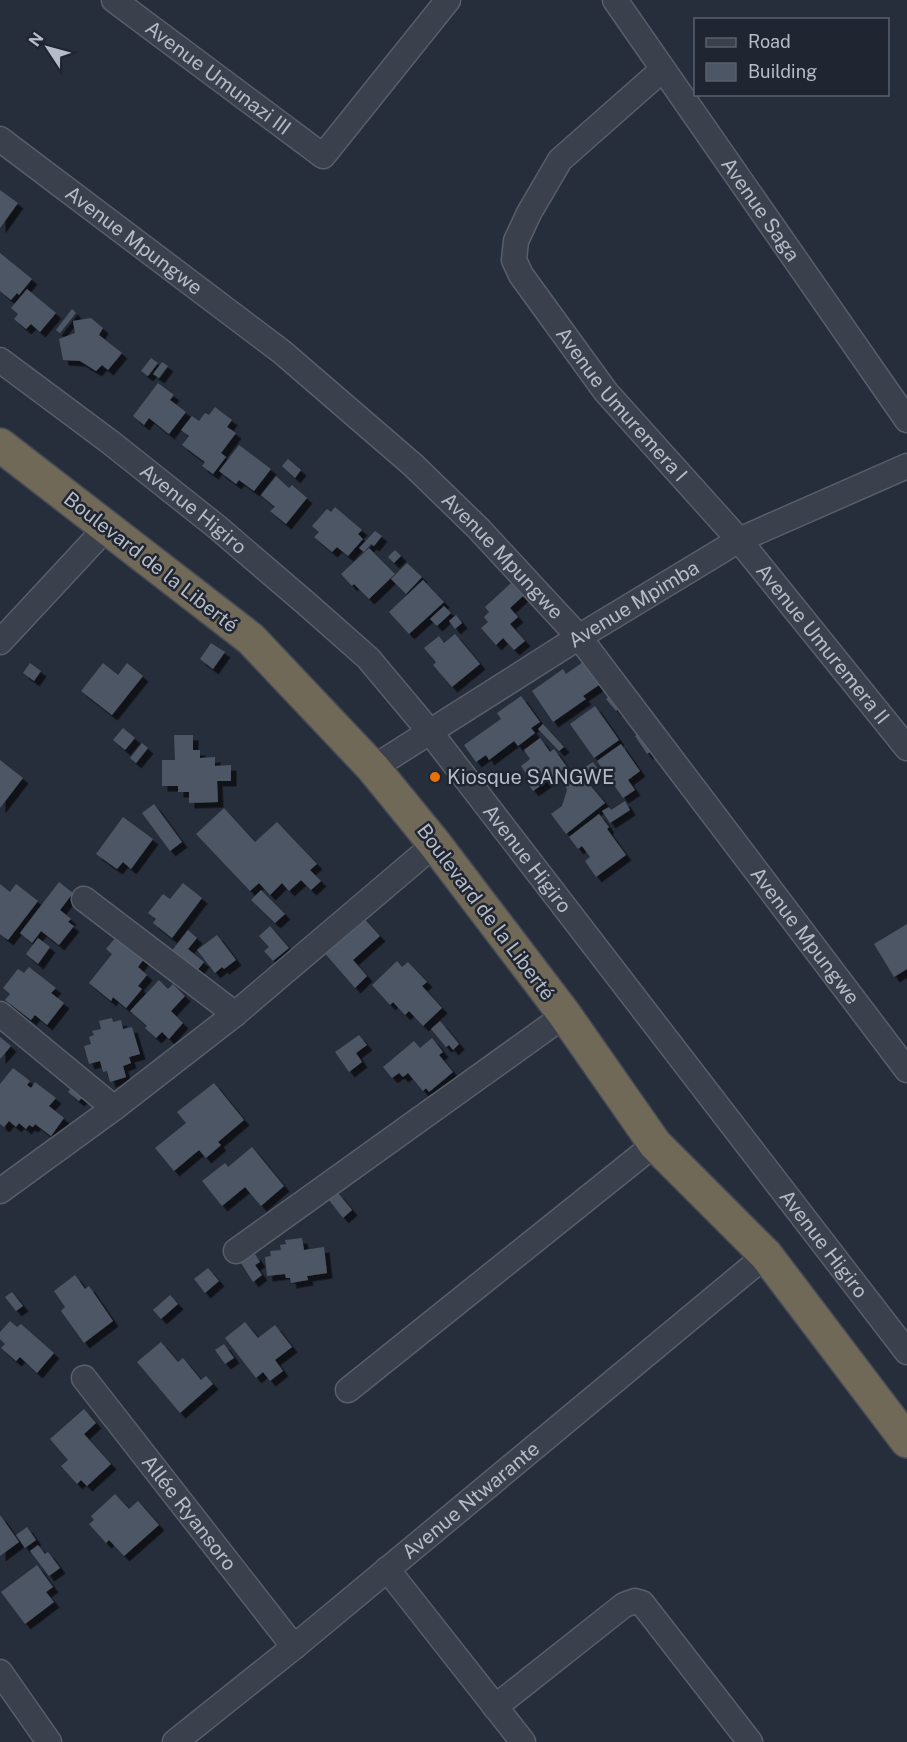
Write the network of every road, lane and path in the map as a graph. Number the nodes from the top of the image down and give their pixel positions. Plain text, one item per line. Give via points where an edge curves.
1 (114, 0) edge
2 (615, 0) edge
3 (438, 3) edge
4 (662, 70) junction
5 (0, 139) edge
6 (0, 360) edge
7 (907, 420) edge
8 (0, 445) edge
9 (907, 466) edge
10 (106, 527) junction
11 (739, 540) junction
12 (579, 637) junction
13 (0, 642) edge
14 (430, 732) junction
15 (907, 748) edge
16 (373, 768) junction
17 (435, 844) junction
18 (84, 899) dead end
19 (0, 1014) edge
20 (235, 1014) junction
21 (565, 1016) junction
22 (907, 1070) edge
23 (114, 1108) junction
24 (655, 1144) junction
25 (0, 1191) edge
26 (236, 1251) dead end
27 (766, 1255) junction
28 (907, 1352) edge
29 (84, 1378) dead end
30 (348, 1390) dead end
31 (907, 1441) edge
32 (387, 1569) junction
33 (294, 1647) junction
34 (0, 1672) edge
35 (495, 1707) junction
36 (179, 1741) edge
37 (49, 1742) edge
38 (523, 1742) edge
39 (750, 1742) edge

1 - 3 street, Avenue Umunazi III via 323,156
2 - 4 street, Avenue Saga
4 - 7 street, Avenue Saga
4 - 11 street, Avenue Umuremera I via 560,160 516,241 514,260 606,392
5 - 12 street, Avenue Mpungwe via 282,352 413,465 478,528
6 - 14 street, Avenue Higiro via 218,527 368,658
8 - 10 highway, Boulevard de la Liberté
9 - 11 street, Avenue Mpimba
10 - 13 street
10 - 16 highway, Boulevard de la Liberté via 251,639
11 - 12 street, Avenue Mpimba
11 - 15 street, Avenue Umuremera II
12 - 14 street, Avenue Mpimba
12 - 22 street, Avenue Mpungwe
14 - 16 street, Avenue Mpimba
14 - 28 street, Avenue Higiro
16 - 17 highway, Boulevard de la Liberté
17 - 20 street
17 - 21 highway, Boulevard de la Liberté
18 - 20 street
19 - 23 street
20 - 23 street
21 - 24 highway, Boulevard de la Liberté
21 - 26 street
23 - 25 street
24 - 27 highway, Boulevard de la Liberté
24 - 30 street
27 - 31 highway, Boulevard de la Liberté
27 - 32 street, Avenue Ntwarante
29 - 33 street, Allée Ryansoro
32 - 33 street, Avenue Ntwarante
32 - 35 street
33 - 36 street, Avenue Ntwarante
34 - 37 street
35 - 38 street
35 - 39 street via 624,1605 635,1601 642,1603

